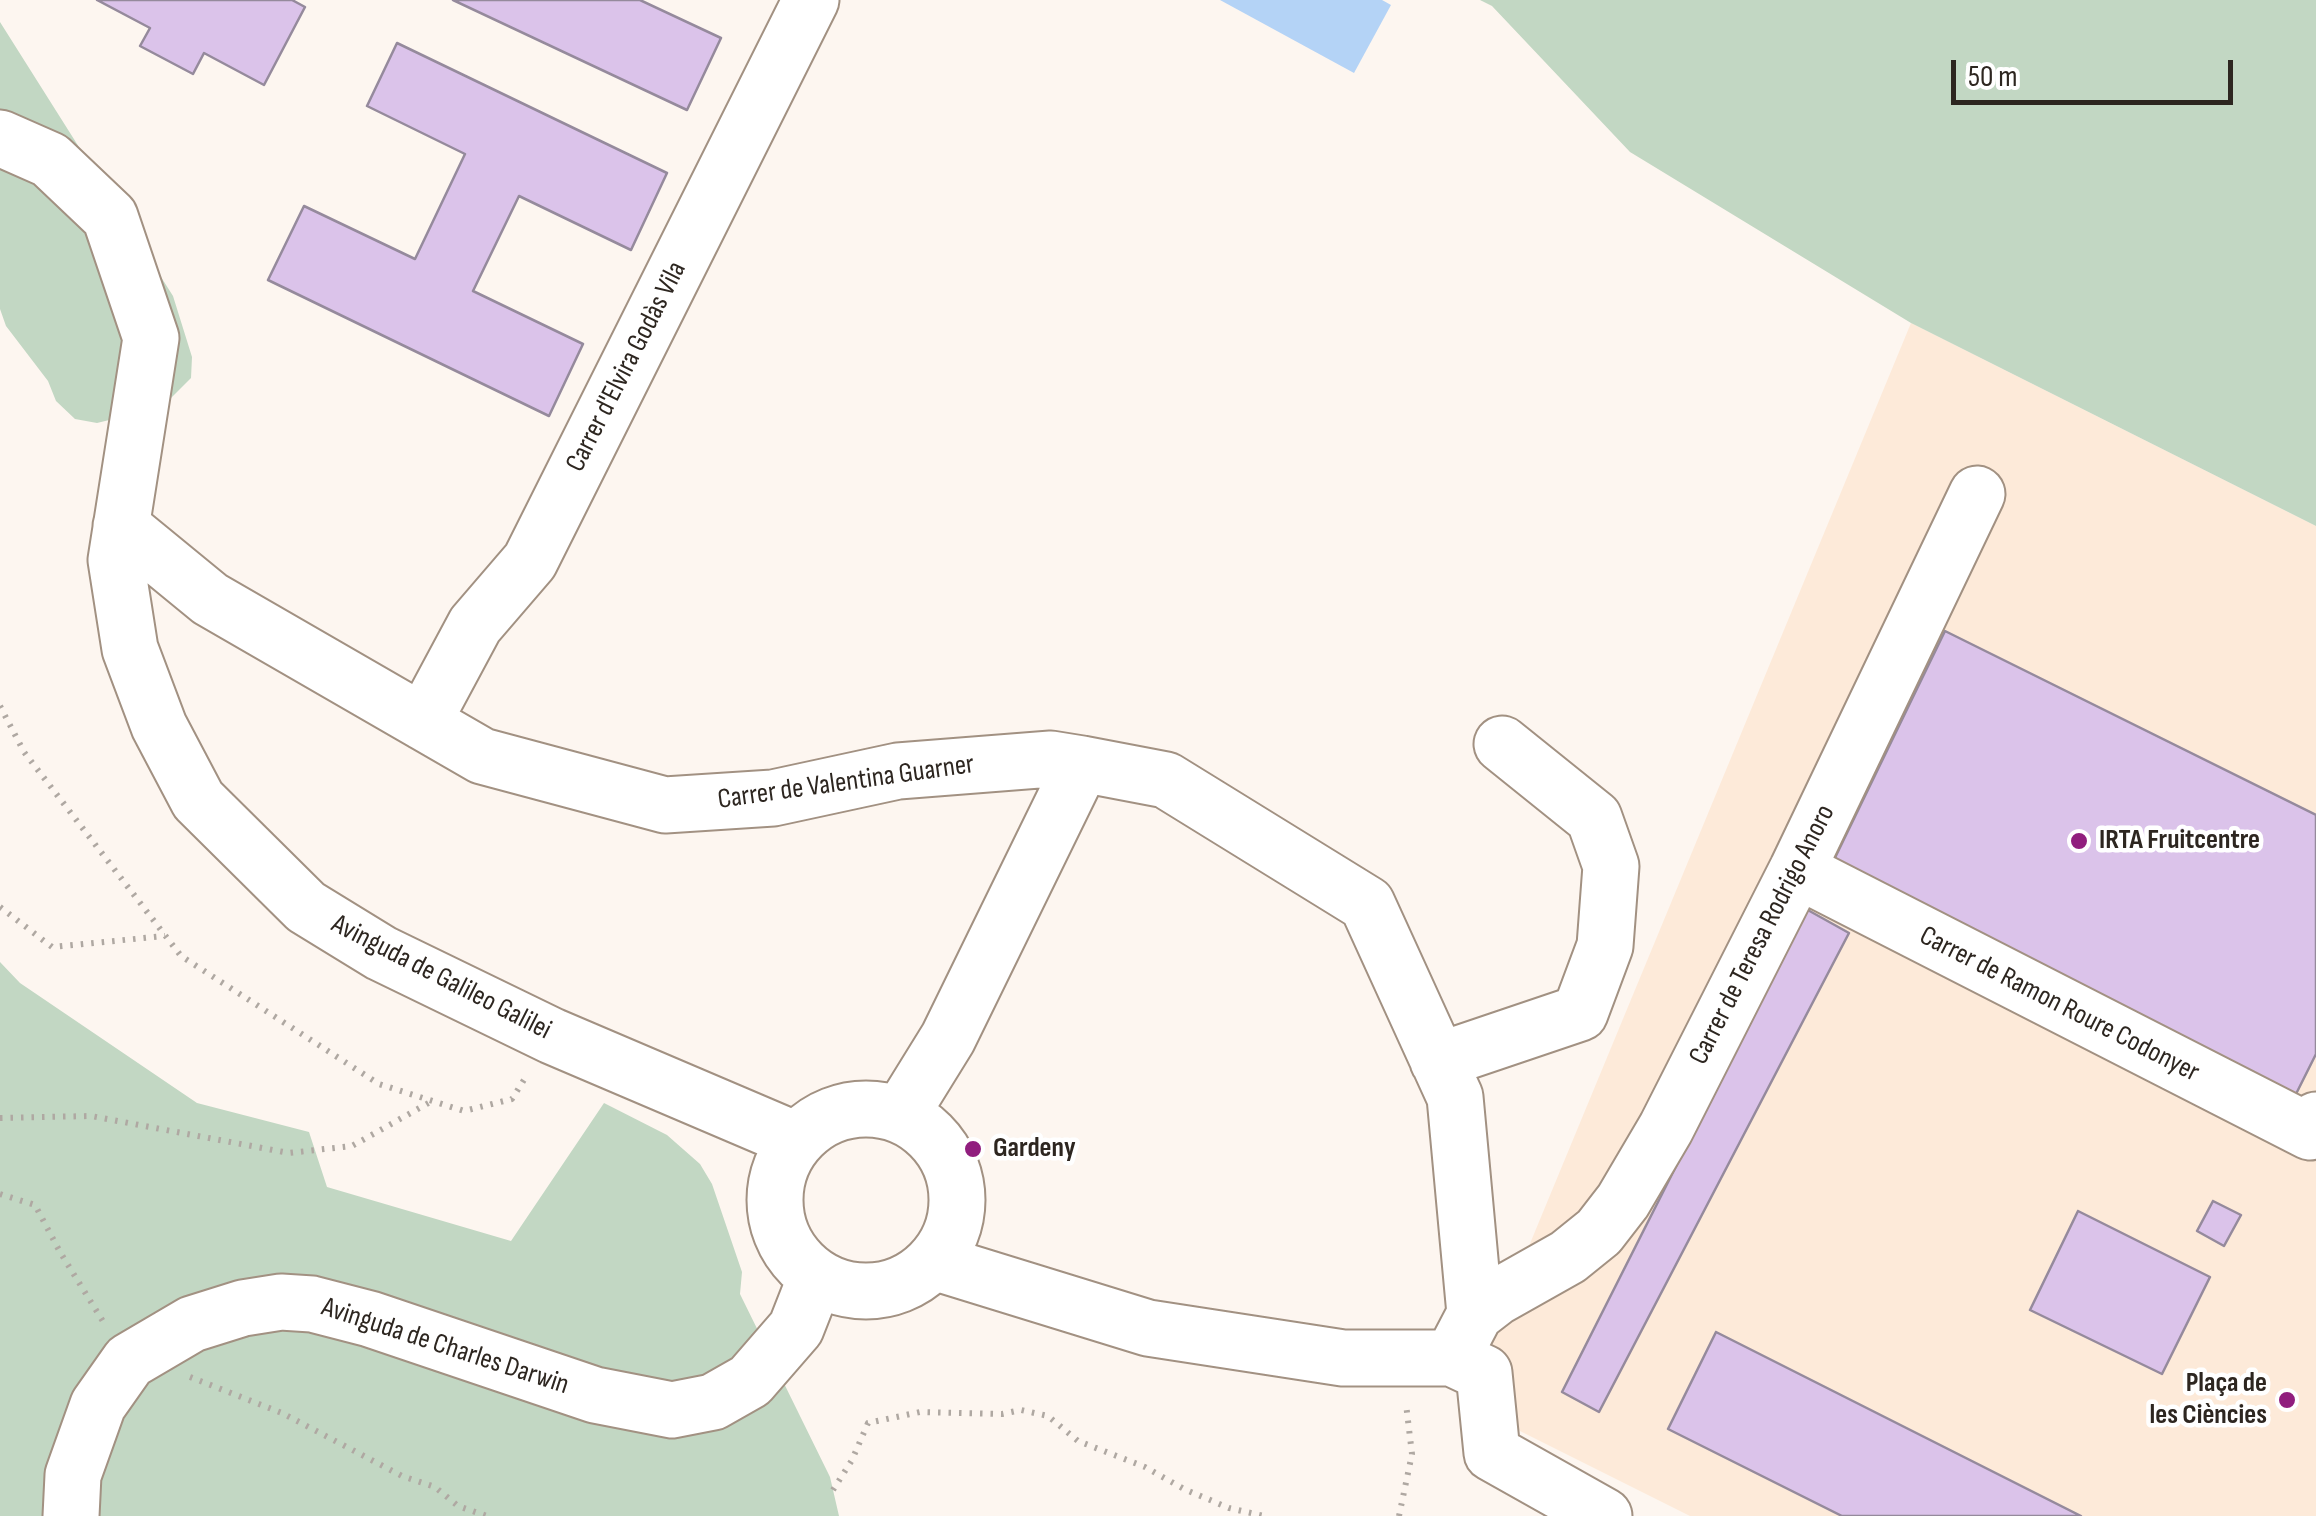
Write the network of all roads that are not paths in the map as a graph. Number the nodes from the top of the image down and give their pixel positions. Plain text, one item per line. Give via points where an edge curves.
1 (811, 0) edge
2 (0, 138) edge
3 (1976, 494) dead end
4 (122, 526) junction
5 (423, 722) junction
6 (1502, 744) dead end
7 (1082, 764) junction
8 (1796, 870) junction
9 (1438, 1060) junction
10 (901, 1114) junction
11 (2316, 1120) edge
12 (796, 1140) junction
13 (934, 1262) junction
14 (816, 1277) junction
15 (1453, 1351) junction
16 (71, 1516) edge
17 (1604, 1516) edge

1 - 5 street, Carrer d'Elvira Godàs Vila via 530,561 475,625
2 - 4 street, Avinguda de Galileo Galilei via 50,160 110,217 151,338
3 - 8 street, Carrer de Teresa Rodrigo Anoro
4 - 5 street, Carrer de Valentina Guarner via 210,598
4 - 12 street, Avinguda de Galileo Galilei via 116,560 130,649 159,726 198,800 306,906 381,953 552,1036
5 - 7 street, Carrer de Valentina Guarner via 482,756 665,805 773,798 898,771 1050,759
6 - 9 street via 1594,818 1610,866 1605,946 1580,1013
7 - 9 street, Carrer de Valentina Guarner via 1166,780 1367,904
7 - 10 street via 948,1038
8 - 11 street, Carrer de Ramon Roure Codonyer via 2310,1132
8 - 15 street, Carrer de Teresa Rodrigo Anoro via 1623,1201 1568,1257 1496,1297
9 - 15 street, Carrer de Valentina Guarner via 1455,1097
10 - 12 street via 845,1110
10 - 13 street via 945,1152 956,1180 951,1237
12 - 14 street via 774,1197 793,1256
13 - 14 street via 916,1278 883,1290 848,1290
13 - 15 street via 1148,1328 1343,1358
14 - 16 street, Avinguda de Charles Darwin via 796,1328 750,1381 713,1402 672,1410 595,1396 312,1304 243,1308 192,1324 118,1373 98,1405 73,1475
15 - 17 street, Carrer de Valentina Guarner via 1492,1453

